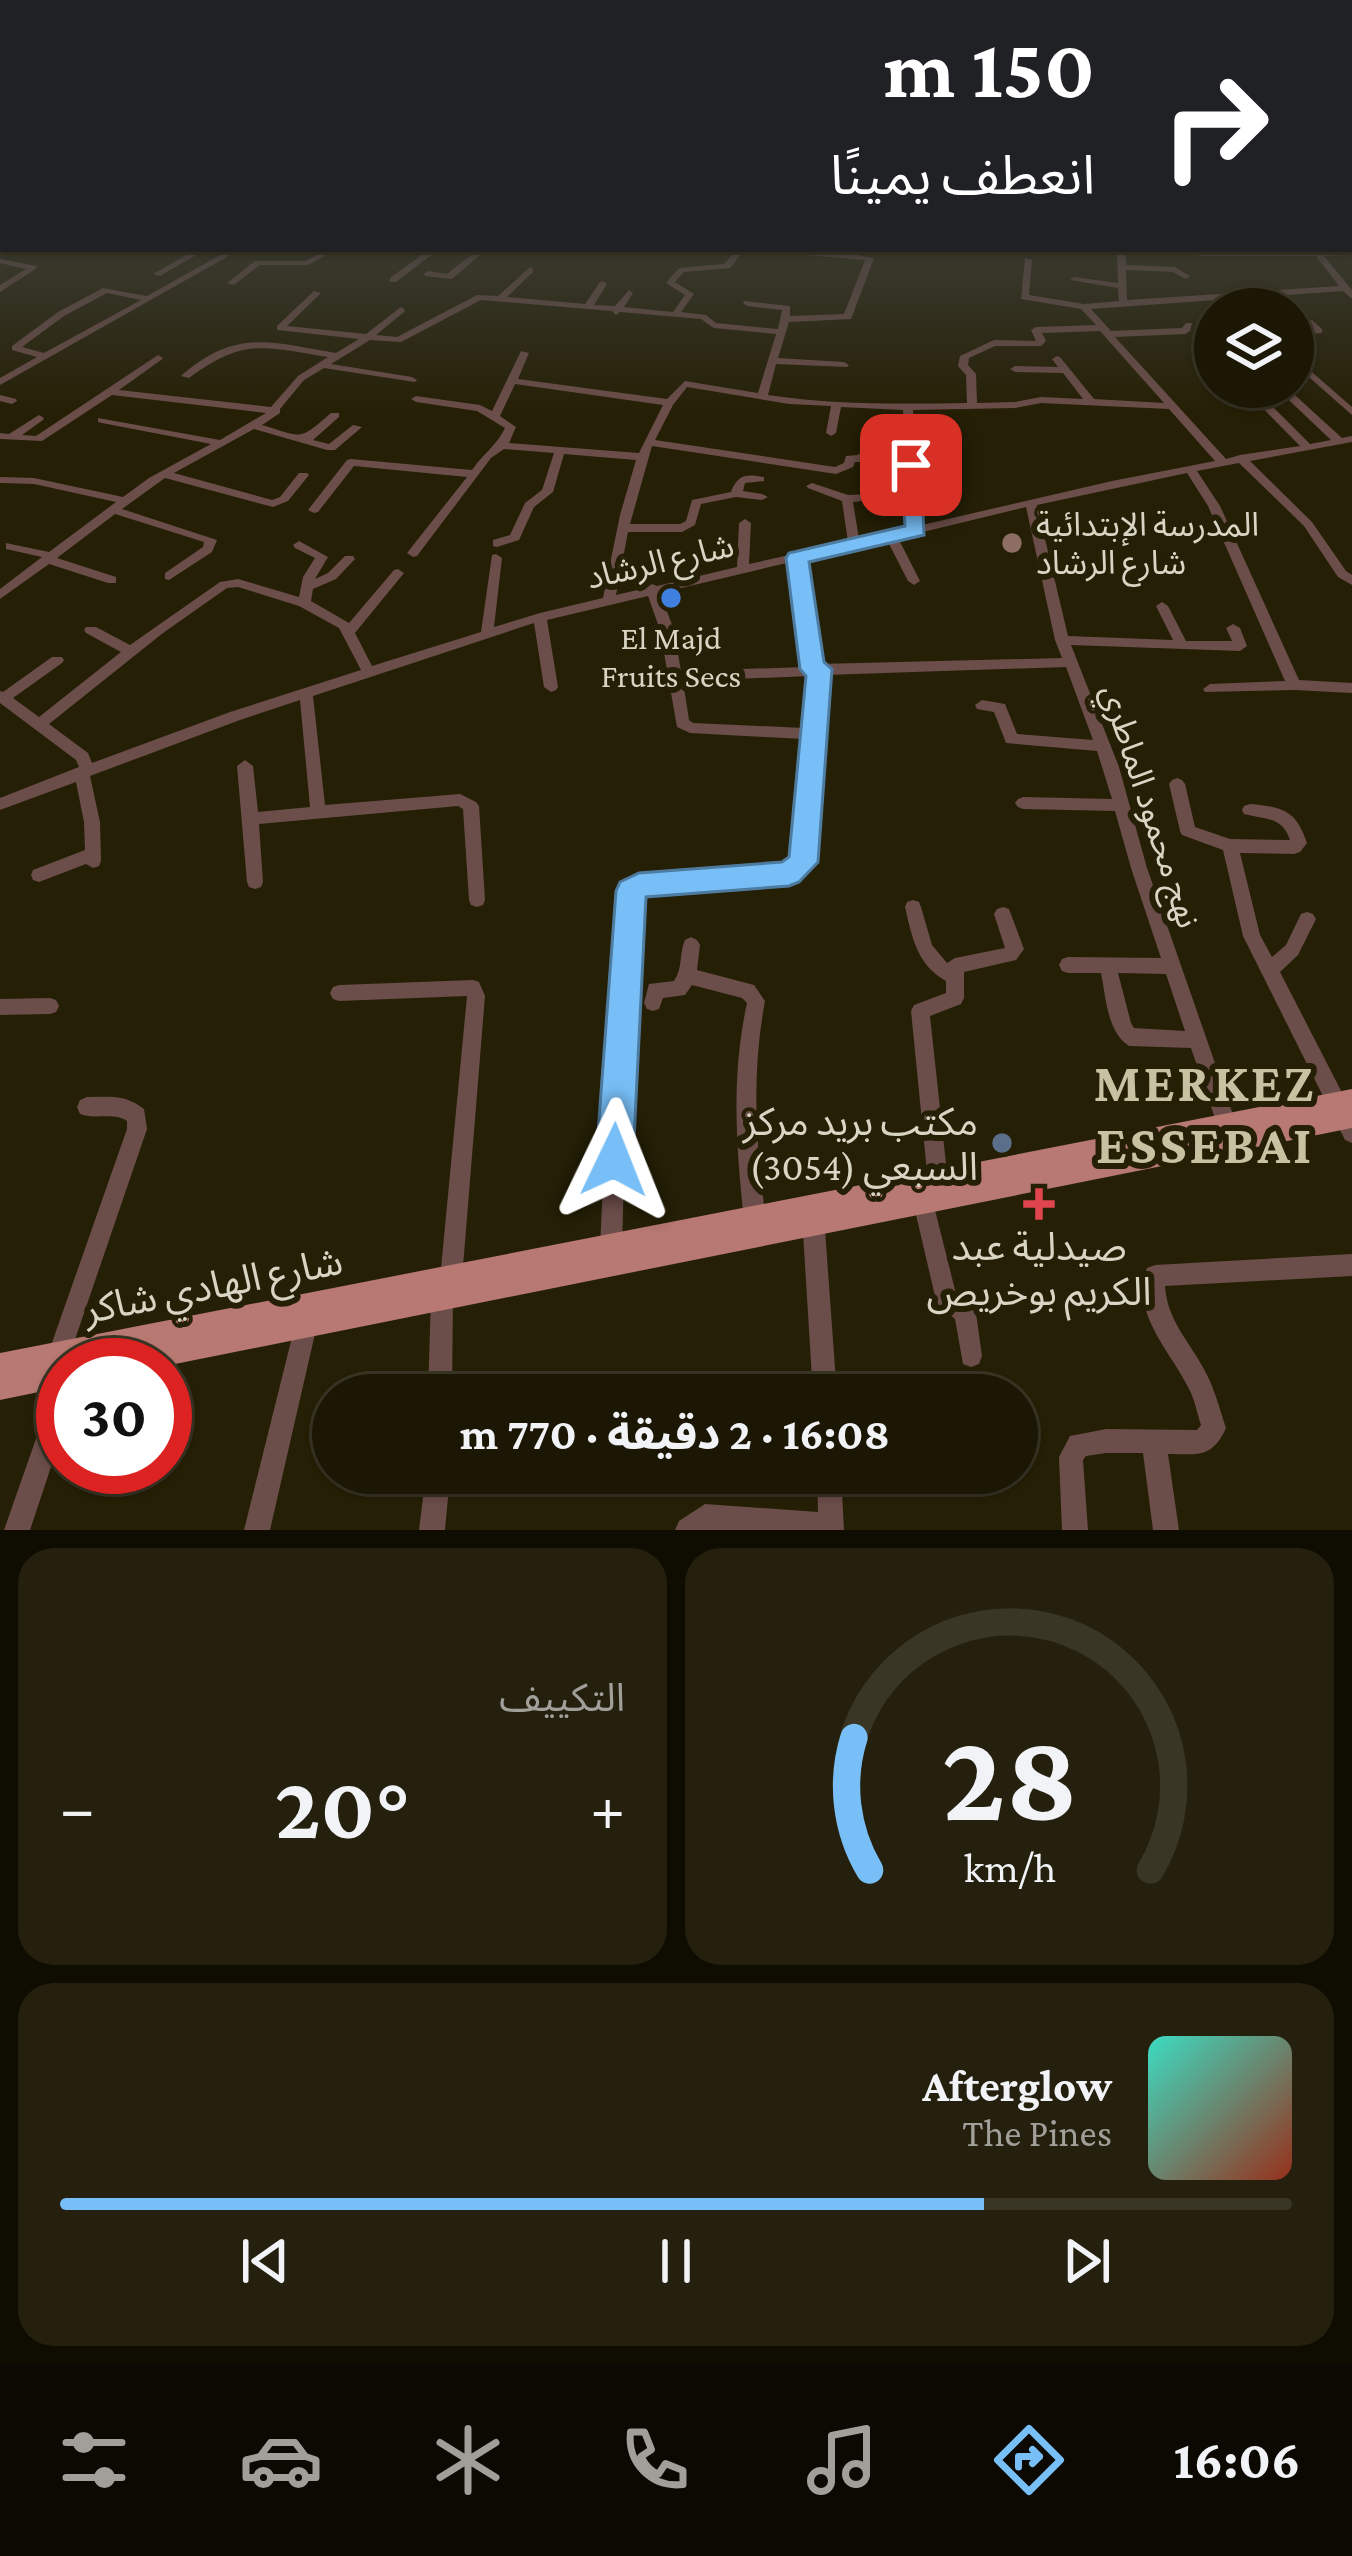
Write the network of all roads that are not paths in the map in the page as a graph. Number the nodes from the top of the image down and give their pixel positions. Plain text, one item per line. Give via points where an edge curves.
1 (29, 270) edge
2 (163, 270) edge
3 (196, 270) edge
4 (249, 270) edge
5 (406, 270) edge
6 (458, 270) edge
7 (530, 270) dead end
8 (682, 270) edge
9 (866, 270) edge
10 (1027, 270) edge
11 (1121, 270) edge
12 (1176, 270) edge
13 (157, 274) dead end
14 (428, 274) dead end
15 (1186, 276) dead end
16 (393, 280) dead end
17 (1073, 280) dead end
18 (231, 283) dead end
19 (603, 284) dead end
20 (1121, 286) junction
21 (0, 289) edge
22 (1349, 291) edge
23 (317, 293) dead end
24 (629, 293) dead end
25 (1314, 293) edge
26 (146, 298) junction
27 (501, 298) junction
28 (1194, 299) edge
29 (747, 303) dead end
30 (1123, 303) junction
31 (1084, 307) junction
32 (587, 308) junction
33 (401, 310) dead end
34 (616, 312) junction
35 (675, 315) junction
36 (785, 319) junction
37 (1194, 329) edge
38 (1106, 331) junction
39 (782, 332) junction
40 (367, 338) junction
41 (524, 353) dead end
42 (337, 356) junction
43 (46, 357) junction
44 (158, 358) dead end
45 (1057, 359) dead end
46 (772, 361) junction
47 (321, 365) junction
48 (844, 365) dead end
49 (1015, 369) dead end
50 (1066, 370) junction
51 (186, 376) dead end
52 (1314, 377) edge
53 (412, 380) dead end
54 (512, 381) junction
55 (0, 382) edge
56 (110, 392) junction
57 (762, 397) junction
58 (416, 399) dead end
59 (1091, 402) junction
60 (670, 403) junction
61 (836, 404) junction
62 (972, 404) junction
63 (1171, 406) junction
64 (908, 407) junction
65 (1268, 408) edge
66 (1306, 408) edge
67 (276, 411) junction
68 (1352, 412) edge
69 (495, 415) junction
70 (335, 416) dead end
71 (40, 418) dead end
72 (103, 420) dead end
73 (256, 424) junction
74 (357, 427) dead end
75 (831, 433) dead end
76 (5, 437) edge
77 (1346, 440) edge
78 (221, 443) junction
79 (651, 443) junction
80 (502, 446) junction
81 (1306, 446) junction
82 (560, 451) junction
83 (862, 455) dead end
84 (643, 457) junction
85 (1240, 458) junction
86 (1222, 462) junction
87 (1189, 468) junction
88 (164, 474) junction
89 (475, 474) junction
90 (303, 475) dead end
91 (760, 479) dead end
92 (0, 480) edge
93 (812, 487) dead end
94 (881, 492) dead end
95 (736, 494) junction
96 (762, 497) dead end
97 (847, 499) junction
98 (1031, 503) junction
99 (120, 505) junction
100 (314, 510) dead end
101 (745, 523) dead end
102 (622, 528) junction
103 (916, 530) junction
104 (891, 536) junction
105 (299, 545) dead end
106 (854, 545) junction
107 (10, 546) dead end
108 (413, 553) dead end
109 (48, 557) junction
110 (797, 558) junction
111 (349, 559) dead end
112 (743, 569) junction
113 (398, 573) dead end
114 (169, 576) dead end
115 (112, 580) dead end
116 (914, 581) dead end
117 (1352, 581) edge
118 (309, 586) junction
119 (652, 588) junction
120 (0, 596) edge
121 (609, 599) junction
122 (304, 603) junction
123 (1162, 606) dead end
124 (539, 617) junction
125 (1233, 628) dead end
126 (91, 630) dead end
127 (349, 632) junction
128 (487, 633) junction
129 (1062, 640) junction
130 (1182, 645) junction
131 (131, 652) junction
132 (57, 660) dead end
133 (1070, 662) junction
134 (816, 669) junction
135 (368, 671) junction
136 (675, 676) junction
137 (1294, 685) junction
138 (551, 687) dead end
139 (1352, 688) edge
140 (1210, 689) dead end
141 (306, 692) junction
142 (3, 701) edge
143 (982, 705) dead end
144 (38, 724) junction
145 (811, 734) junction
146 (1102, 746) junction
147 (245, 766) dead end
148 (84, 771) junction
149 (1177, 784) dead end
150 (1023, 803) dead end
151 (0, 804) edge
152 (1122, 806) junction
153 (1250, 810) dead end
154 (317, 812) junction
155 (251, 819) junction
156 (1230, 846) junction
157 (39, 875) dead end
158 (255, 882) dead end
159 (477, 900) dead end
160 (913, 907) dead end
161 (1003, 914) dead end
162 (1307, 919) dead end
163 (691, 945) dead end
164 (1068, 965) dead end
165 (1173, 966) junction
166 (1108, 967) junction
167 (1270, 970) junction
168 (952, 974) junction
169 (688, 976) junction
170 (338, 993) dead end
171 (653, 1004) dead end
172 (50, 1006) dead end
173 (0, 1007) edge
174 (1198, 1040) junction
175 (87, 1108) dead end
176 (1348, 1114) edge
177 (1229, 1133) junction
178 (931, 1192) junction
179 (812, 1215) junction
180 (755, 1220) junction
181 (689, 1241) junction
182 (610, 1248) junction
183 (1352, 1265) edge
184 (445, 1286) junction
185 (306, 1325) junction
186 (82, 1338) edge
187 (189, 1338) edge
188 (192, 1343) edge
189 (971, 1356) dead end
190 (36, 1364) edge
191 (0, 1367) edge
192 (36, 1374) edge
193 (441, 1374) edge
194 (823, 1374) edge
195 (0, 1386) edge
196 (1154, 1443) junction
197 (36, 1475) edge
198 (436, 1494) edge
199 (830, 1494) edge
200 (831, 1528) edge
201 (17, 1530) edge
202 (257, 1530) edge
203 (432, 1530) edge
204 (688, 1530) edge
205 (1075, 1530) edge
206 (1166, 1530) edge

1 - 21 street
2 - 13 street
3 - 26 street
4 - 18 street
5 - 16 street
6 - 14 street
7 - 27 street
8 - 35 street via 670,284 690,294
9 - 36 street via 848,317
10 - 31 street via 1024,298
11 - 20 street
12 - 15 street
17 - 20 street
19 - 32 street
20 - 30 street
22 - 25 street
23 - 40 street via 280,328
24 - 34 street
26 - 43 street
26 - 43 street via 106,290 15,348
27 - 32 street
27 - 40 street via 472,298 412,337
28 - 30 street
29 - 36 street via 787,308
30 - 31 street
31 - 38 street
32 - 34 street
33 - 40 street
34 - 35 street
35 - 39 street
36 - 39 street
37 - 38 street
38 - 62 street via 1036,331 1038,344 980,347 963,366
38 - 63 street
39 - 46 street
40 - 42 street
41 - 54 street
42 - 47 street
42 - 51 street via 239,344
43 - 55 street
44 - 56 street
45 - 50 street
46 - 48 street
46 - 57 street
47 - 53 street
47 - 67 street via 291,387
49 - 50 street
50 - 59 street
52 - 68 street
54 - 60 street
54 - 69 street
56 - 67 street
56 - 76 street via 38,439
57 - 60 street via 685,384
57 - 61 street
58 - 69 street
59 - 62 street
59 - 63 street
60 - 79 street
61 - 64 street
61 - 75 street
62 - 64 street
63 - 86 street
64 - 103 street
65 - 81 street
66 - 77 street
67 - 73 street
69 - 80 street via 511,428
70 - 73 street via 309,438
71 - 76 street
72 - 78 street
73 - 74 street via 332,448
73 - 78 street
77 - 81 street, شارع الرشاد
78 - 88 street
79 - 83 street via 836,471
79 - 84 street
80 - 82 street
80 - 89 street
81 - 85 street, شارع الرشاد
82 - 84 street
82 - 128 street via 548,492 496,550
84 - 102 street
85 - 86 street, شارع الرشاد
85 - 117 street
86 - 87 street, شارع الرشاد
87 - 98 street, شارع الرشاد
87 - 137 street
88 - 90 street via 273,504
88 - 99 street
89 - 100 street via 351,462
89 - 108 street
91 - 95 street via 741,480
92 - 99 street
93 - 97 street
94 - 97 street
95 - 96 street
95 - 102 street via 696,502 691,524 682,528
97 - 106 street
98 - 103 street, شارع الرشاد
98 - 129 street, نهج محمود الماطري
99 - 109 street
99 - 114 street via 211,540
101 - 112 street
102 - 121 street
103 - 104 street, شارع الرشاد
104 - 106 street, شارع الرشاد
104 - 116 street
105 - 118 street via 322,557
106 - 110 street, شارع الرشاد
107 - 109 street
109 - 115 street
109 - 120 street
110 - 112 street, شارع الرشاد
110 - 134 street
111 - 118 street
112 - 119 street, شارع الرشاد
113 - 127 street
118 - 122 street
119 - 121 street, شارع الرشاد
119 - 136 street
121 - 124 street, شارع الرشاد
122 - 127 street
122 - 131 street via 224,585
123 - 130 street
124 - 128 street, شارع الرشاد
124 - 138 street
125 - 130 street via 1240,646
126 - 131 street
127 - 135 street
128 - 135 street, شارع الرشاد
129 - 130 street
129 - 133 street, نهج محمود الماطري
131 - 144 street
132 - 142 street
133 - 134 street
133 - 146 street, نهج محمود الماطري
134 - 136 street
134 - 145 street
135 - 141 street, شارع الرشاد
136 - 145 street via 682,723 690,728
137 - 139 street
137 - 140 street
141 - 148 street, شارع الرشاد
141 - 154 street
142 - 144 street
143 - 146 street via 1000,708 1011,739
144 - 148 street via 82,757
145 - 182 street via 810,817 796,870 631,891
146 - 152 street, نهج محمود الماطري
147 - 155 street
148 - 151 street, شارع الرشاد
148 - 157 street via 93,858
149 - 156 street via 1188,831
150 - 152 street
152 - 165 street, نهج محمود الماطري
153 - 156 street via 1284,814 1299,843
154 - 155 street
154 - 159 street via 460,800 472,806
155 - 158 street
156 - 167 street via 1244,914
160 - 168 street via 933,967
161 - 168 street via 1010,955 956,966
162 - 167 street via 1292,950
163 - 169 street
164 - 166 street
165 - 166 street
165 - 174 street, نهج محمود الماطري
166 - 174 street via 1129,1036
167 - 176 street
168 - 178 street via 955,998 920,1011
169 - 171 street via 680,989 655,990
169 - 180 street via 748,991 755,1001 742,1098
170 - 184 street via 473,988 476,996
172 - 173 street
174 - 177 street, نهج محمود الماطري
175 - 186 street via 126,1107 137,1129
176 - 177 main road
177 - 178 main road
178 - 179 main road
178 - 189 street via 946,1296 965,1313
179 - 180 main road
179 - 181 main road
179 - 194 street
180 - 181 main road
181 - 182 main road
181 - 184 main road
182 - 184 main road
183 - 196 street via 1155,1276 1163,1324 1214,1428 1203,1442
184 - 185 main road, شارع الهادي شاكر
184 - 187 main road, شارع الهادي شاكر
184 - 193 street
185 - 188 main road, شارع الهادي شاكر
185 - 202 street
190 - 191 main road, شارع الهادي شاكر
192 - 195 main road, شارع الهادي شاكر
196 - 205 street via 1079,1445 1071,1457
196 - 206 street
197 - 201 street
198 - 203 street
199 - 200 street
200 - 204 street via 705,1517

